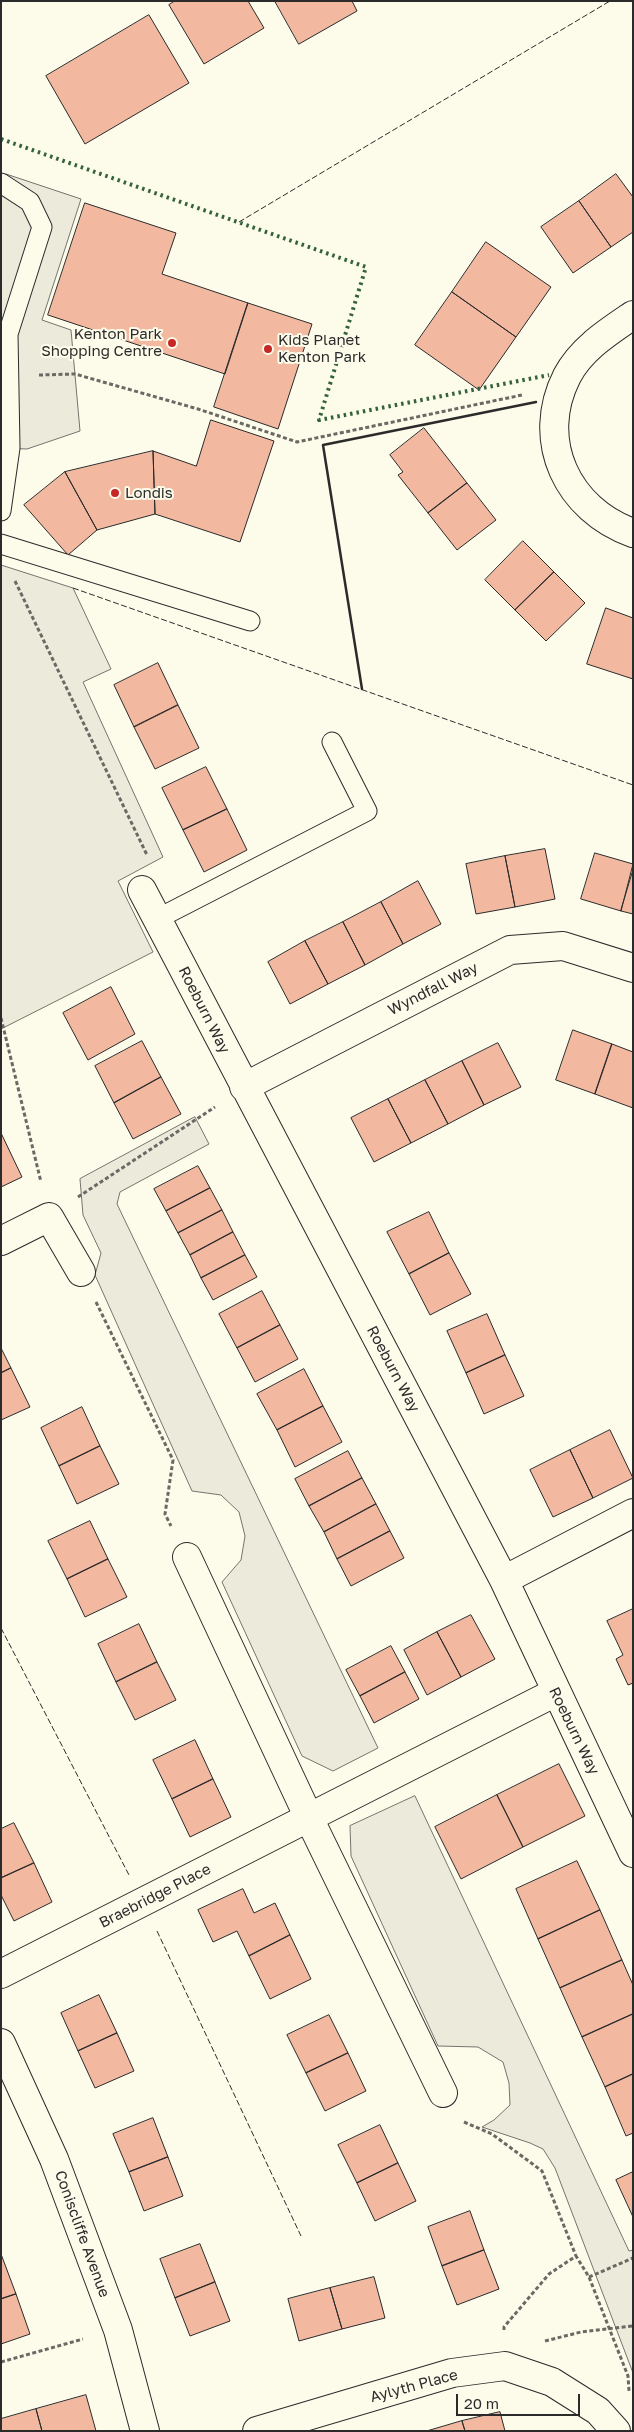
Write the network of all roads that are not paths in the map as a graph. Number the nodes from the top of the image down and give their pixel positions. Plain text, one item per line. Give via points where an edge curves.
1 (1, 183) edge
2 (633, 315) edge
3 (1, 511) edge
4 (633, 533) edge
5 (1, 544) edge
6 (250, 621) dead end
7 (332, 742) dead end
8 (142, 890) road end
9 (157, 919) junction
10 (633, 968) edge
11 (244, 1087) junction
12 (1, 1241) edge
13 (81, 1272) road end
14 (633, 1513) edge
15 (187, 1557) road end
16 (504, 1580) junction
17 (556, 1692) junction
18 (309, 1818) junction
19 (633, 1852) edge
20 (1, 1974) edge
21 (1, 2043) edge
22 (443, 2093) road end
23 (145, 2431) edge
24 (257, 2431) edge
25 (616, 2431) edge

1 - 3 lane via 30,202 42,227 8,334 10,448
2 - 4 street via 594,342 584,353 567,376 554,417 554,438 568,482 582,502 599,517
5 - 6 lane
7 - 9 lane via 367,811
8 - 9 street, Roeburn Way
9 - 11 street, Roeburn Way
10 - 11 street, Wyndfall Way via 563,946 510,950
11 - 16 street, Roeburn Way
12 - 13 street via 49,1217
14 - 16 street
15 - 18 street
16 - 17 street, Roeburn Way
17 - 18 street, Braebridge Place
17 - 19 street, Roeburn Way
18 - 20 street, Braebridge Place
18 - 22 street
21 - 23 street, Coniscliffe Avenue via 54,2159 118,2330
24 - 25 street, Aylyth Place via 452,2373 505,2366 552,2382 598,2411

